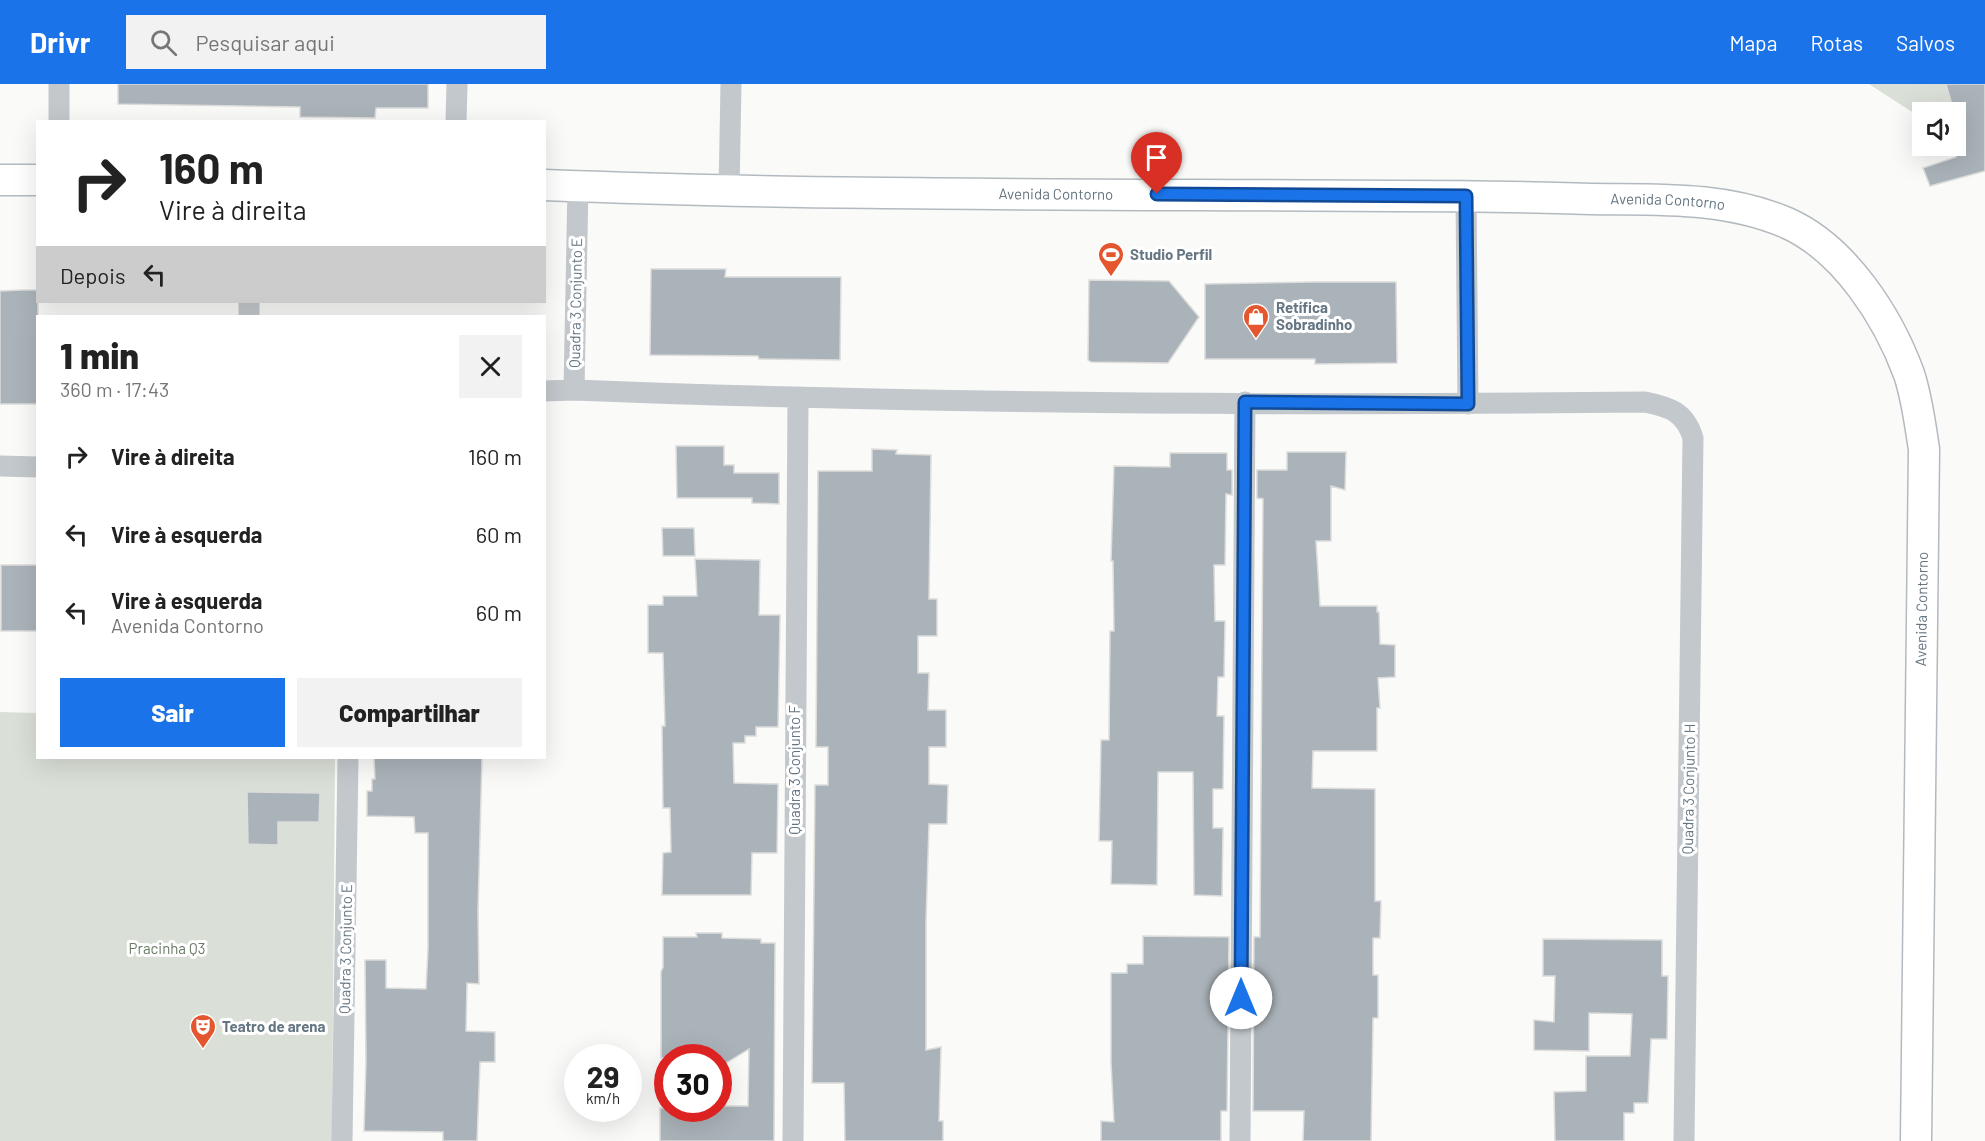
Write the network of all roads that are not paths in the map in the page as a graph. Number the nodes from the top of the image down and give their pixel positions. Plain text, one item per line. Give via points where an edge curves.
1 (59, 84) edge
2 (457, 84) edge
3 (731, 84) edge
4 (59, 120) edge
5 (456, 120) edge
6 (0, 180) edge
7 (36, 180) edge
8 (546, 185) edge
9 (578, 186) junction
10 (729, 191) junction
11 (1466, 196) junction
12 (574, 390) junction
13 (546, 391) edge
14 (798, 399) junction
15 (1245, 402) junction
16 (1468, 404) junction
17 (0, 466) edge
18 (36, 467) edge
19 (348, 759) edge
20 (342, 1141) edge
21 (793, 1141) edge
22 (1240, 1141) edge
23 (1684, 1141) edge
24 (1916, 1141) edge

1 - 4 street
2 - 5 street
3 - 10 street
6 - 7 main road
8 - 9 main road, Avenida Contorno
9 - 10 main road, Avenida Contorno
9 - 12 street, Quadra 3 Conjunto E
10 - 11 main road, Avenida Contorno
11 - 16 street
11 - 24 main road, Avenida Contorno via 1698,201 1758,213 1790,225 1844,265 1895,340 1918,406 1924,449
12 - 13 street, Quadra 3 Conjunto E
12 - 14 street
14 - 15 street
14 - 21 street, Quadra 3 Conjunto F
15 - 16 street
15 - 22 street
16 - 23 street, Quadra 3 Conjunto H via 1645,402 1674,410 1690,428 1693,438
17 - 18 street
19 - 20 street, Quadra 3 Conjunto E

